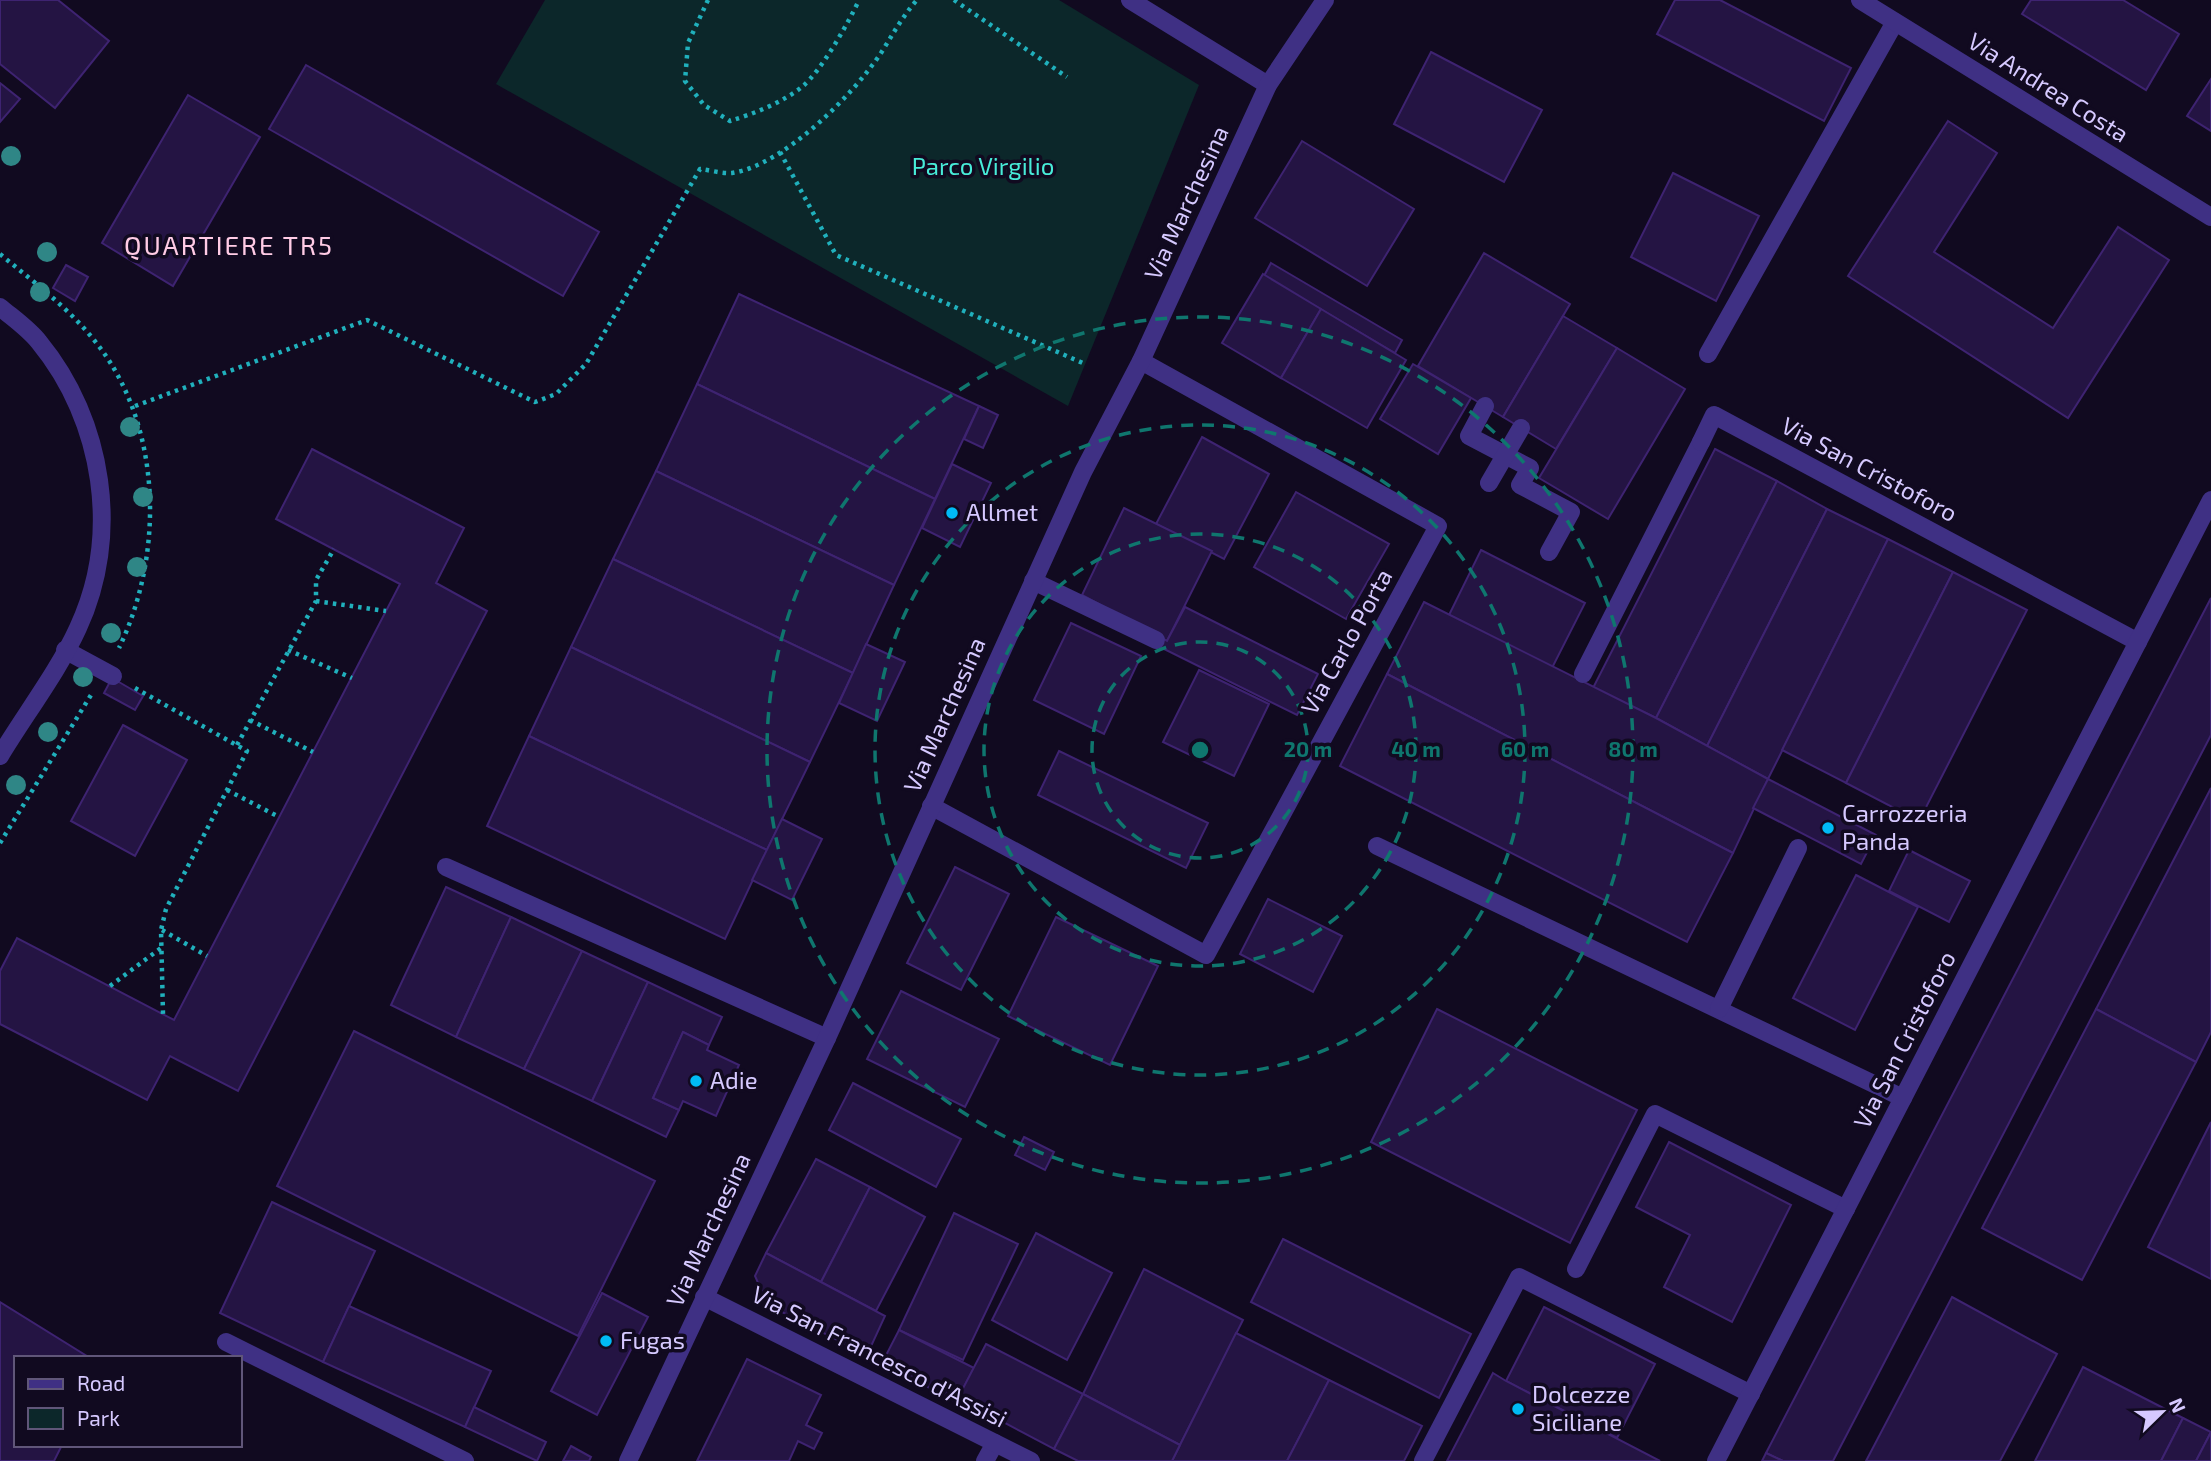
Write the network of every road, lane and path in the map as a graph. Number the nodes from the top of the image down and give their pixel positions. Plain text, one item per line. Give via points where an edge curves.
1 (708, 0) edge
2 (859, 0) edge
3 (918, 0) edge
4 (954, 0) edge
5 (1130, 0) edge
6 (1325, 0) edge
7 (1860, 0) edge
8 (1895, 22) junction
9 (1067, 78) dead end
10 (1268, 85) junction
11 (780, 152) junction
12 (2211, 217) edge
13 (0, 307) edge
14 (1708, 354) dead end
15 (1141, 361) junction
16 (1085, 363) dead end
17 (135, 406) dead end
18 (1485, 406) dead end
19 (1521, 428) dead end
20 (1505, 455) junction
21 (1489, 483) dead end
22 (2211, 500) edge
23 (334, 550) dead end
24 (1549, 552) dead end
25 (1032, 580) junction
26 (316, 601) junction
27 (386, 611) dead end
28 (1156, 640) dead end
29 (2138, 642) junction
30 (65, 650) junction
31 (288, 650) junction
32 (1583, 674) dead end
33 (113, 676) joint
34 (352, 678) dead end
35 (250, 720) junction
36 (237, 745) junction
37 (313, 752) dead end
38 (0, 756) edge
39 (227, 790) junction
40 (931, 806) junction
41 (279, 817) dead end
42 (1377, 846) dead end
43 (1798, 848) dead end
44 (446, 867) dead end
45 (161, 930) junction
46 (162, 947) junction
47 (207, 956) dead end
48 (110, 986) dead end
49 (1719, 1009) junction
50 (163, 1014) dead end
51 (827, 1038) junction
52 (1903, 1098) junction
53 (1846, 1209) junction
54 (1576, 1269) dead end
55 (704, 1297) junction
56 (226, 1342) dead end
57 (1751, 1394) junction
58 (995, 1443) junction
59 (465, 1461) edge
60 (628, 1461) edge
61 (985, 1461) edge
62 (1031, 1461) edge
63 (1423, 1461) edge
64 (1716, 1461) edge

1 - 2 path via 688,43 685,81 704,106 730,121 803,86
3 - 11 path via 842,99
4 - 9 path
5 - 10 street
6 - 10 street, Via Marchesina
7 - 8 street, Via Andrea Costa
8 - 12 street, Via Andrea Costa
8 - 14 street
10 - 15 street, Via Marchesina
11 - 16 path via 836,255
11 - 17 path via 731,173 700,169 586,364 556,394 535,402 367,320
13 - 30 street via 38,340 58,369 93,446 100,482 100,558 78,629
15 - 25 street, Via Marchesina
15 - 40 street, Via Carlo Porta via 1438,526 1206,954
18 - 20 street via 1469,436
19 - 20 street
20 - 21 street
20 - 24 street via 1530,468 1520,485 1571,512
22 - 29 street, Via San Cristoforo
23 - 26 path via 316,580
25 - 28 street
25 - 40 street, Via Marchesina
26 - 27 path
26 - 31 path
29 - 32 street, Via San Cristoforo via 1714,415
29 - 52 street, Via San Cristoforo
30 - 33 street
30 - 38 street
31 - 34 path
31 - 35 path
33 - 36 path
35 - 36 path
35 - 37 path
36 - 39 path via 247,751
39 - 41 path
39 - 45 path via 166,909
40 - 51 street, Via Marchesina
42 - 49 street
43 - 49 street
44 - 51 street
45 - 46 path
45 - 47 path
46 - 48 path
46 - 50 path
49 - 52 street
51 - 55 street, Via Marchesina
52 - 53 street, Via San Cristoforo
53 - 54 street via 1654,1114
53 - 57 street, Via San Cristoforo
55 - 58 street, Via San Francesco d'Assisi
55 - 60 street, Via Marchesina
56 - 59 street
57 - 63 street via 1519,1277
57 - 64 street, Via San Cristoforo
58 - 61 street
58 - 62 street, Via San Francesco d'Assisi

